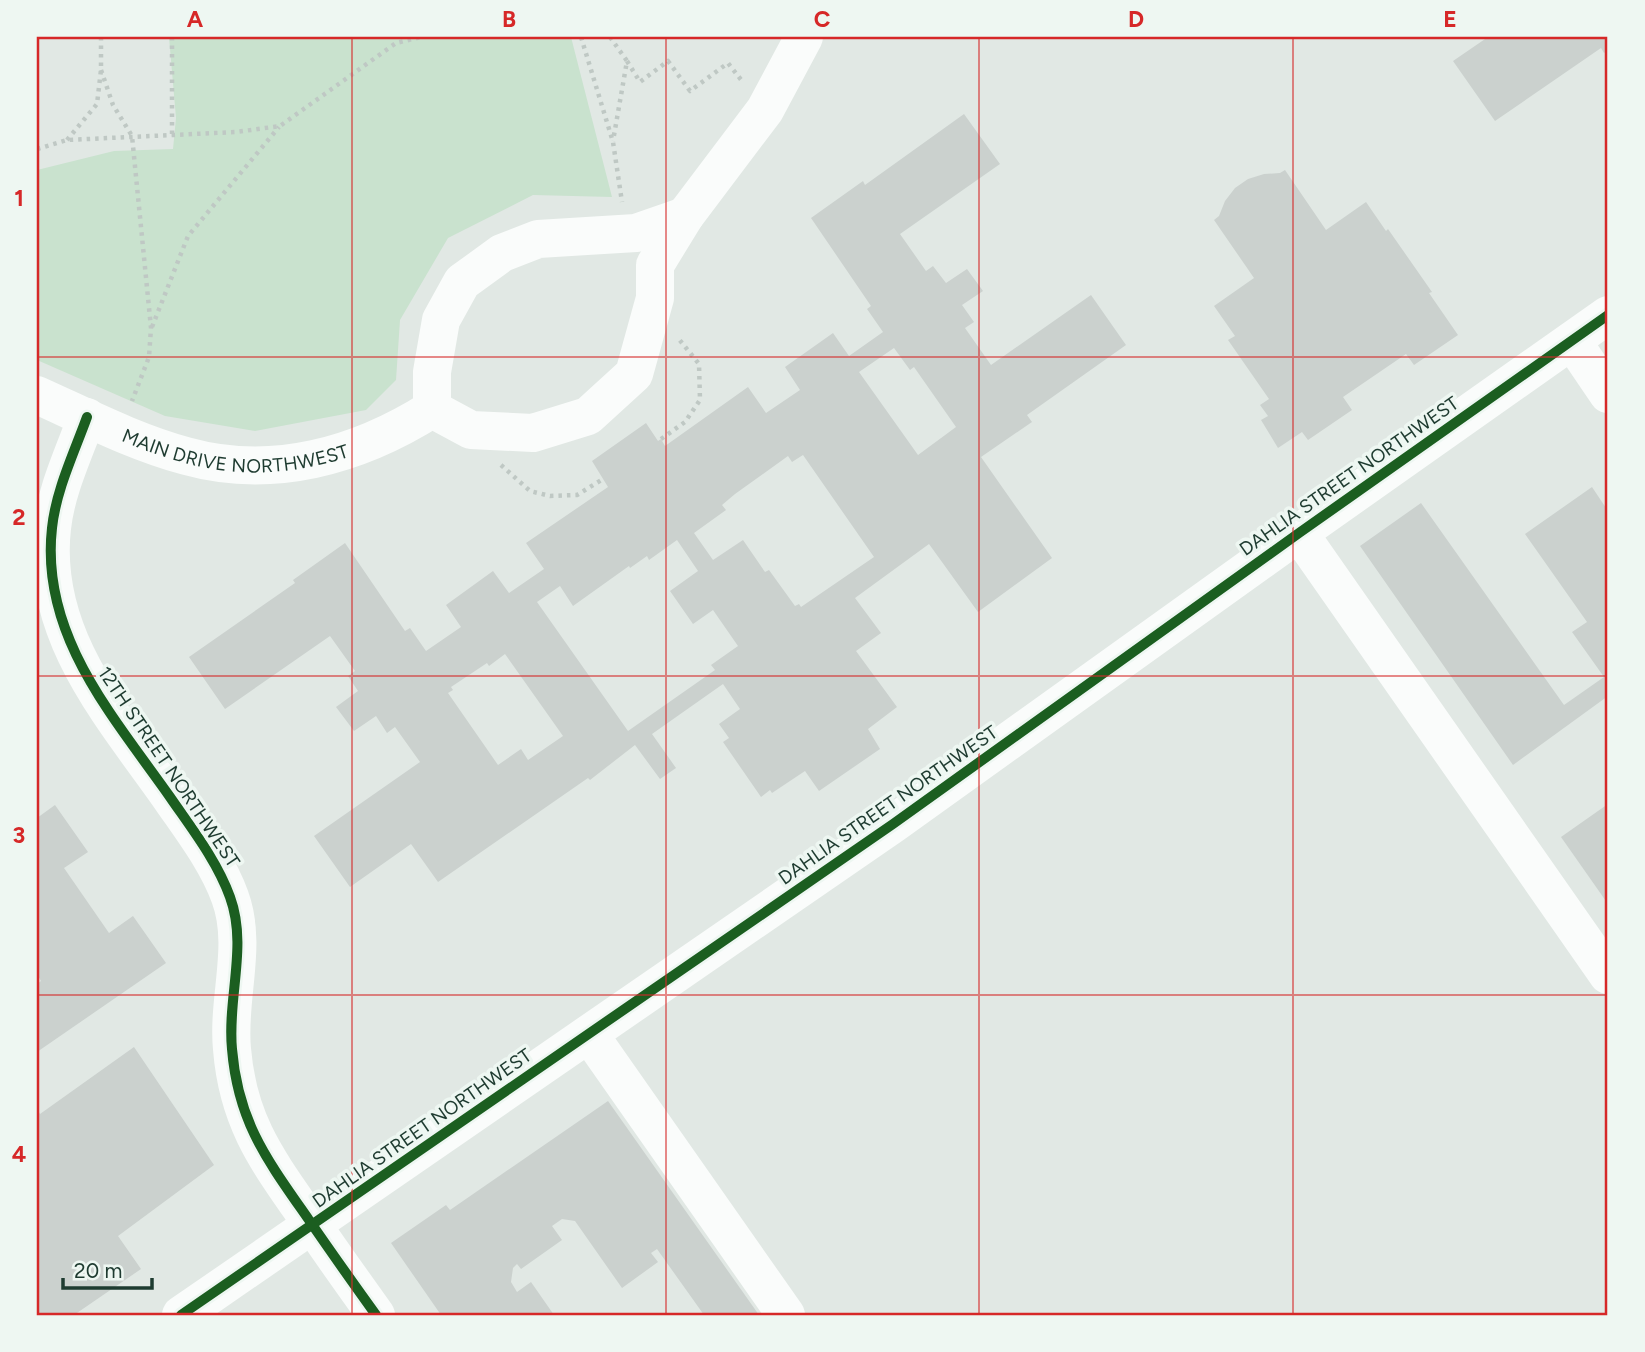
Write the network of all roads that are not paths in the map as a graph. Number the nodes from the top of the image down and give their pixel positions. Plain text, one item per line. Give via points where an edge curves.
1 (804, 37) edge
2 (685, 216) junction
3 (618, 223) junction
4 (655, 282) junction
5 (1608, 315) edge
6 (1572, 341) junction
7 (1608, 394) edge
8 (37, 395) edge
9 (432, 409) junction
10 (87, 417) junction
11 (1299, 533) junction
12 (1608, 975) edge
13 (589, 1034) junction
14 (313, 1225) junction
15 (181, 1315) edge
16 (376, 1315) edge
17 (786, 1315) edge

1 - 2 street via 765,110
2 - 3 street via 636,233
2 - 4 street
3 - 4 street
3 - 9 street via 538,239 502,253 462,282 441,320 432,372
4 - 9 street via 634,374 588,416 533,433 471,430
5 - 6 street, DAHLIA STREET NORTHWEST
6 - 7 street
6 - 11 street, DAHLIA STREET NORTHWEST
8 - 10 street, MAIN DRIVE NORTHWEST
9 - 10 street, MAIN DRIVE NORTHWEST via 351,449 302,463 269,464 190,457
10 - 14 street, 12TH STREET NORTHWEST via 59,494 52,528 51,560 60,616 81,666 226,884 239,942 231,1025 238,1093 267,1160
11 - 12 street
11 - 13 street, DAHLIA STREET NORTHWEST via 893,824
13 - 14 street, DAHLIA STREET NORTHWEST
13 - 17 street via 636,1122
14 - 15 street, DAHLIA STREET NORTHWEST
14 - 16 street, 12TH STREET NORTHWEST

